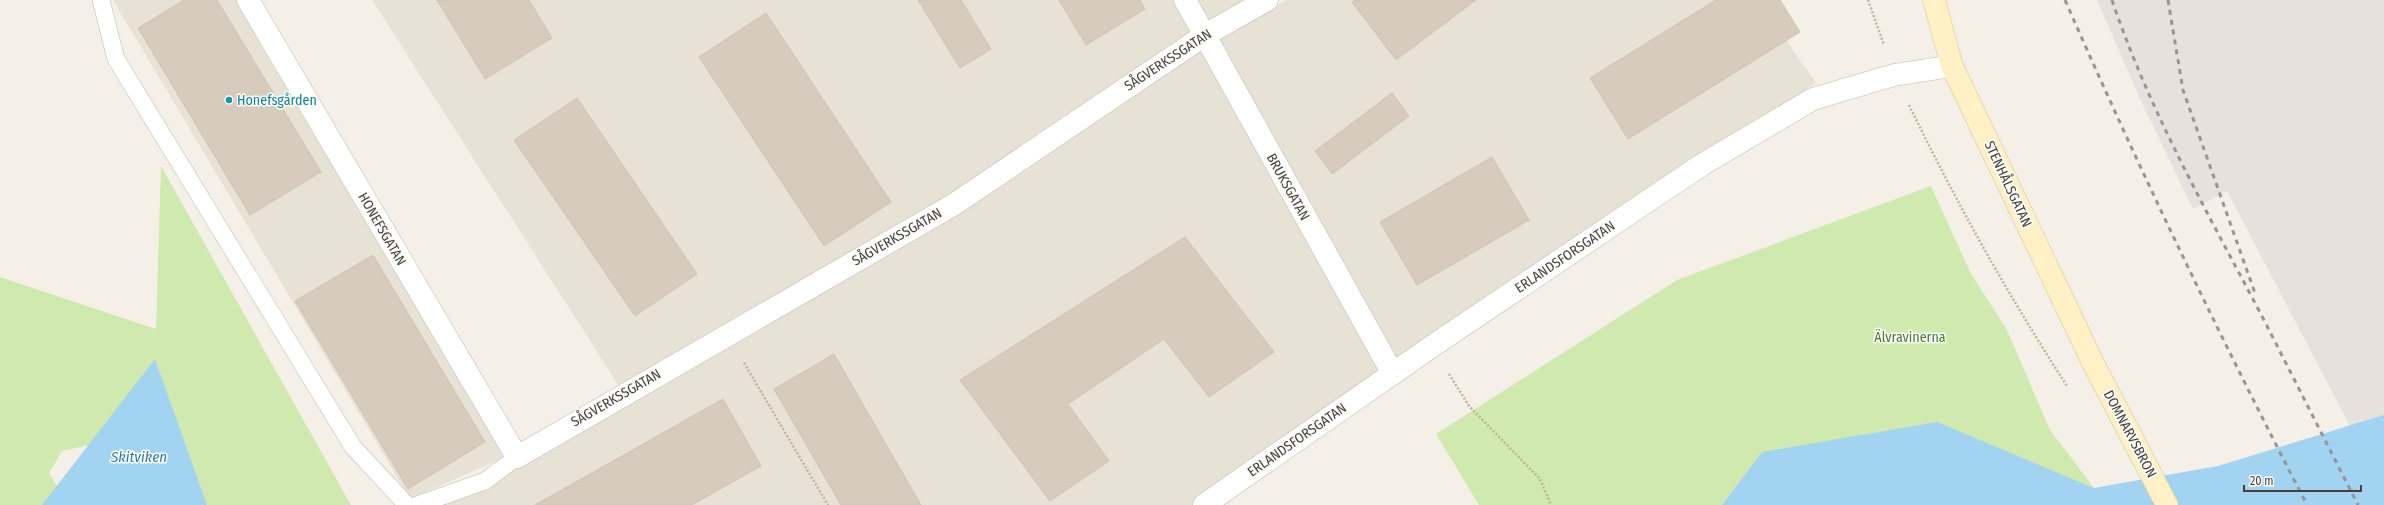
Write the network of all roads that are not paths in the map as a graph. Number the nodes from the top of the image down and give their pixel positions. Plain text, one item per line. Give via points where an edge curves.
1 (101, 0) edge
2 (248, 0) edge
3 (1185, 0) edge
4 (1267, 0) edge
5 (1934, 0) edge
6 (1205, 35) junction
7 (1952, 66) junction
8 (2093, 364) joint
9 (1393, 374) junction
10 (517, 457) junction
11 (407, 505) edge
12 (417, 505) edge
13 (1204, 505) edge
14 (2167, 505) edge

1 - 11 lane via 120,66 353,447
2 - 10 street, HONEFSGATAN
3 - 6 street, BRUKSGATAN
4 - 6 street, SÅGVERKSSGATAN
5 - 7 street, STENHÅLSGATAN
6 - 9 street, BRUKSGATAN
6 - 10 street, SÅGVERKSSGATAN via 953,205
7 - 8 street, STENHÅLSGATAN
7 - 9 street, ERLANDSFORSGATAN via 1894,75 1813,99 1703,164
8 - 14 street, DOMNARVSBRON
9 - 13 street, ERLANDSFORSGATAN
10 - 12 lane via 485,481

